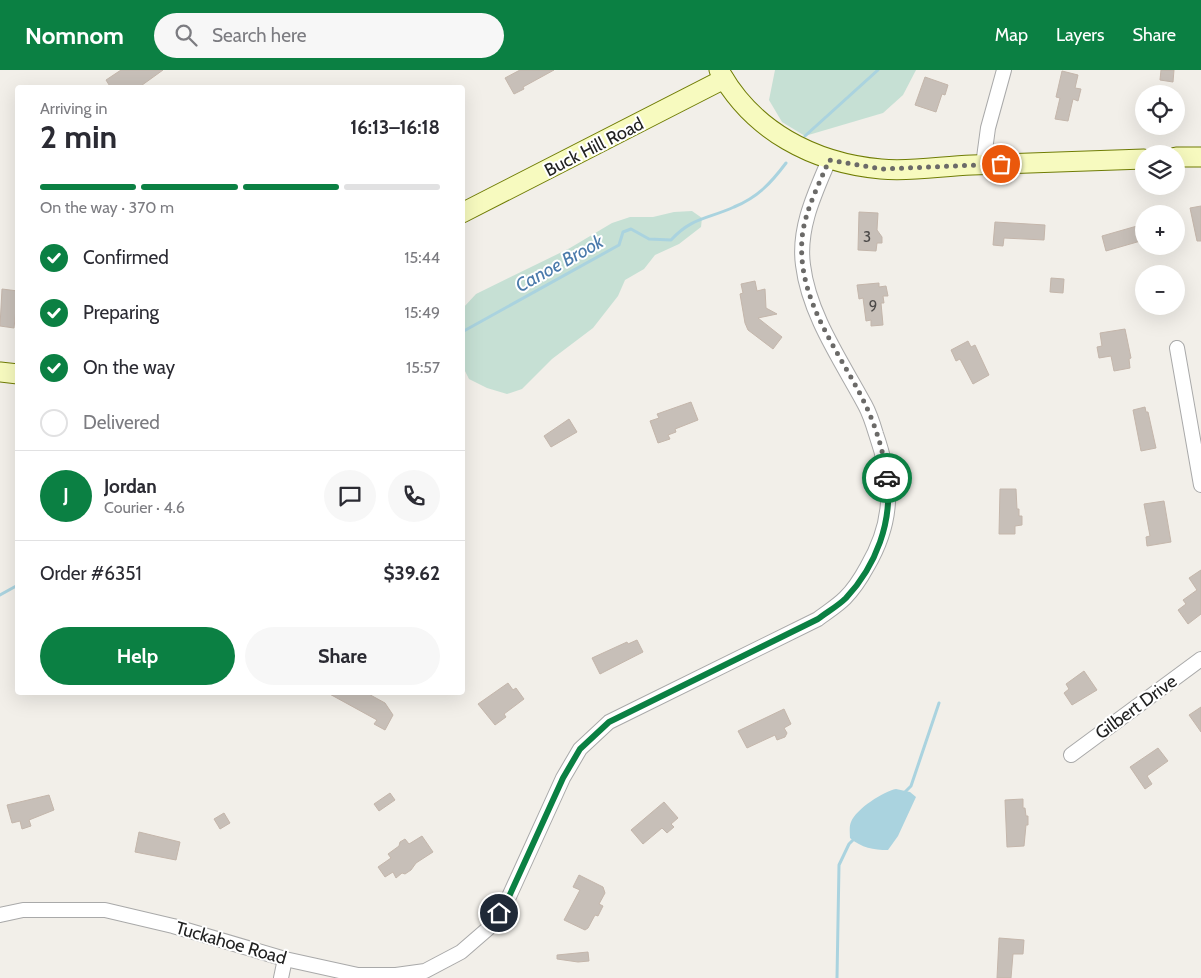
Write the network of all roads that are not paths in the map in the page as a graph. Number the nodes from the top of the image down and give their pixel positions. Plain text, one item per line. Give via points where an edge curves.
1 (1004, 70) edge
2 (722, 74) edge
3 (1201, 157) edge
4 (1185, 158) edge
5 (1135, 159) edge
6 (829, 160) junction
7 (983, 165) junction
8 (465, 211) edge
9 (1177, 348) dead end
10 (0, 372) edge
11 (15, 374) edge
12 (1201, 485) edge
13 (1201, 659) edge
14 (1071, 755) dead end
15 (0, 915) edge
16 (285, 959) junction
17 (281, 978) edge

1 - 7 street via 988,128
2 - 6 street via 749,110 773,132 797,147
2 - 8 street, Buck Hill Road
3 - 4 street
5 - 7 street
6 - 7 street via 882,169
6 - 16 street, Tuckahoe Road via 802,238 803,265 810,298 867,408 885,459 889,494 887,522 875,554 859,581 845,599 818,619 609,722 580,749 563,778 507,901 491,926 461,952 425,971 396,976 358,975
9 - 12 street
10 - 11 street
13 - 14 street, Gilbert Drive
15 - 16 street, Tuckahoe Road via 23,910 106,910
16 - 17 street

